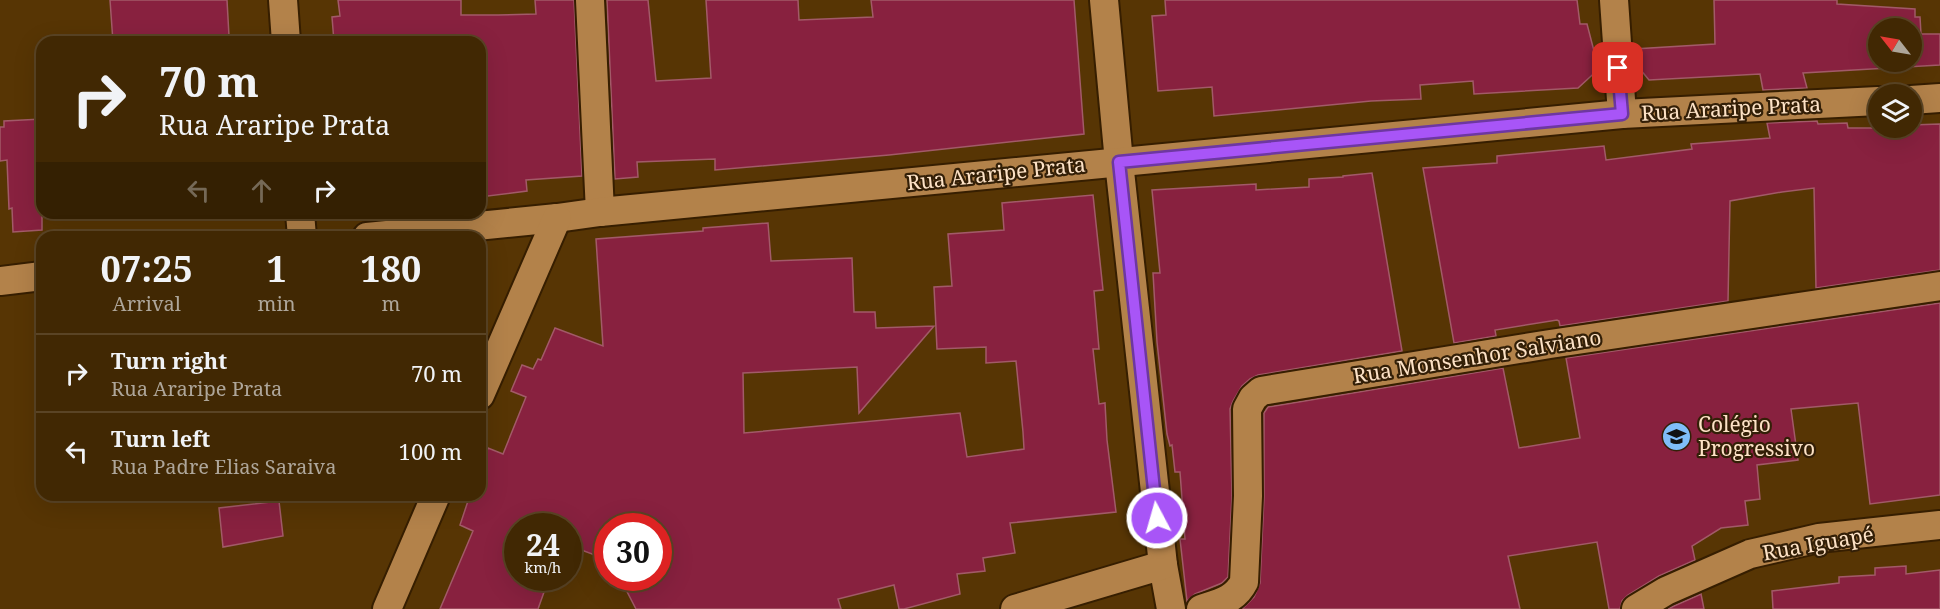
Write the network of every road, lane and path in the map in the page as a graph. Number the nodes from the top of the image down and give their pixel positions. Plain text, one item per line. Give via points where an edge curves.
1 (283, 0) edge
2 (590, 0) edge
3 (1104, 0) edge
4 (1614, 0) edge
5 (286, 36) edge
6 (1940, 98) edge
7 (1922, 99) edge
8 (1868, 102) edge
9 (1622, 114) junction
10 (1119, 162) junction
11 (600, 212) junction
12 (557, 218) junction
13 (427, 231) edge
14 (36, 277) edge
15 (0, 281) edge
16 (1940, 286) edge
17 (486, 381) edge
18 (433, 501) edge
19 (1940, 525) edge
20 (1163, 566) junction
21 (387, 609) edge
22 (1015, 609) edge
23 (1171, 609) edge
24 (1201, 609) edge
25 (1636, 609) edge

1 - 5 street
2 - 11 street
3 - 10 street
4 - 9 street
6 - 7 street
8 - 9 street, Rua Araripe Prata
9 - 10 street, Rua Araripe Prata
10 - 11 street, Rua Araripe Prata
10 - 20 street
11 - 12 street, Rua Araripe Prata
12 - 13 street, Rua Araripe Prata
12 - 17 street
14 - 15 street
16 - 24 street, Rua Monsenhor Salviano via 1261,391 1247,409 1244,582 1239,593
18 - 21 street
19 - 25 street, Rua Iguapé via 1819,538 1750,554 1666,591
20 - 22 street
20 - 23 street

